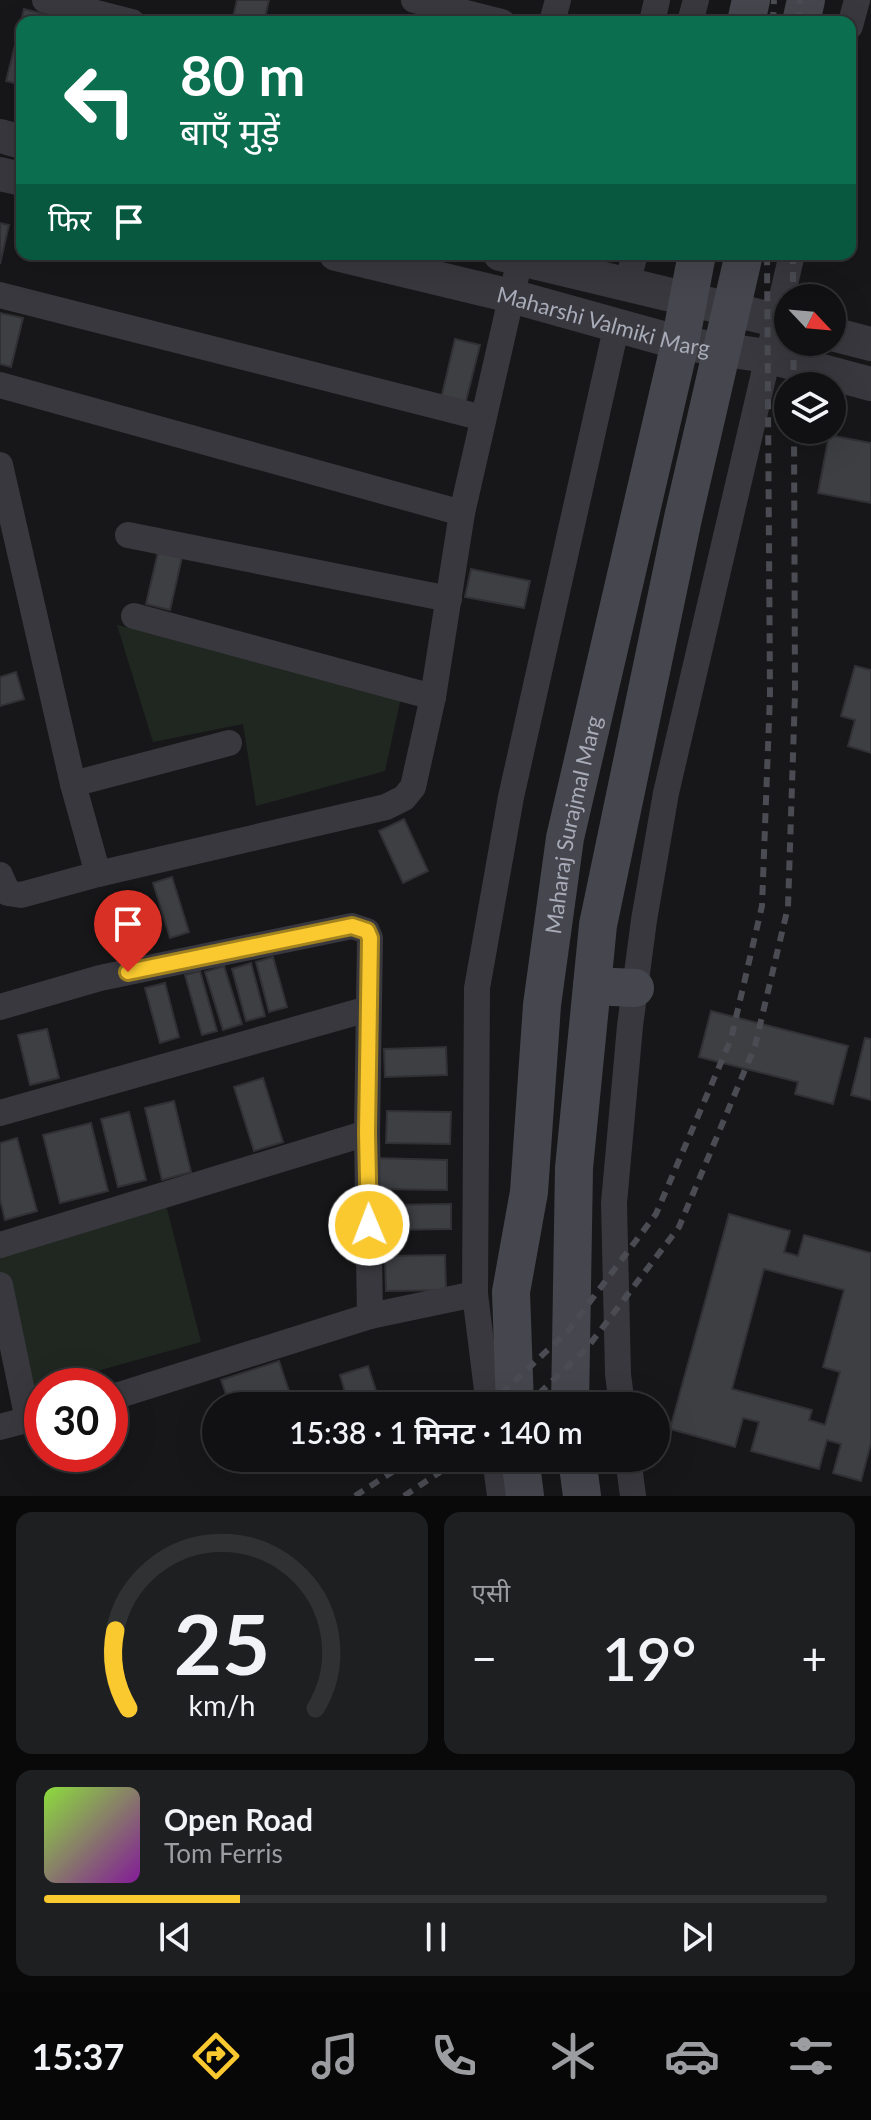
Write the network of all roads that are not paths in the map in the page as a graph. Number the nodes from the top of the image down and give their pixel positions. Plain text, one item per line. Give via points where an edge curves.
1 (45, 0) edge
2 (414, 0) edge
3 (108, 16) edge
4 (478, 16) edge
5 (361, 260) edge
6 (510, 260) edge
7 (547, 260) edge
8 (696, 260) edge
9 (742, 260) edge
10 (791, 260) edge
11 (631, 269) edge
12 (788, 284) edge
13 (0, 295) edge
14 (511, 296) junction
15 (688, 301) junction
16 (730, 310) junction
17 (774, 320) edge
18 (617, 324) junction
19 (846, 338) edge
20 (774, 339) edge
21 (680, 343) junction
22 (871, 344) edge
23 (720, 351) junction
24 (766, 356) junction
25 (871, 384) edge
26 (0, 385) edge
27 (483, 418) junction
28 (0, 465) edge
29 (462, 513) junction
30 (128, 535) dead end
31 (449, 599) junction
32 (134, 616) dead end
33 (433, 697) junction
34 (229, 743) dead end
35 (73, 784) junction
36 (98, 874) junction
37 (0, 875) edge
38 (592, 986) junction
39 (635, 988) junction
40 (0, 1007) edge
41 (368, 1009) junction
42 (0, 1113) edge
43 (367, 1133) junction
44 (0, 1245) edge
45 (0, 1285) edge
46 (475, 1294) junction
47 (370, 1316) junction
48 (24, 1376) edge
49 (128, 1392) edge
50 (487, 1392) edge
51 (515, 1392) edge
52 (570, 1392) edge
53 (620, 1392) edge
54 (24, 1421) edge
55 (0, 1427) edge
56 (497, 1472) edge
57 (522, 1472) edge
58 (579, 1472) edge
59 (630, 1472) edge
60 (500, 1496) edge
61 (525, 1496) edge
62 (582, 1496) edge
63 (633, 1496) edge

1 - 3 street
2 - 4 street
5 - 14 street, Maharshi Valmiki Marg
6 - 14 street
7 - 11 street, Maharshi Valmiki Marg
8 - 15 main road, Maharaj Surajmal Marg
9 - 16 main road, Maharaj Surajmal Marg
10 - 12 street
11 - 15 street, Maharshi Valmiki Marg
13 - 27 street
14 - 18 street, Maharshi Valmiki Marg
14 - 27 street
15 - 16 street, Maharshi Valmiki Marg
15 - 21 main road, Maharaj Surajmal Marg
16 - 17 street, Maharshi Valmiki Marg
16 - 23 main road, Maharaj Surajmal Marg
18 - 21 street, Maharshi Valmiki Marg
18 - 46 street via 511,797 477,988
19 - 22 street
20 - 24 street
21 - 23 street, Maharshi Valmiki Marg
21 - 51 main road, Maharaj Surajmal Marg via 565,838 542,1005 529,1192 511,1292
23 - 24 street, Maharshi Valmiki Marg
23 - 38 main road, Maharaj Surajmal Marg via 598,925
24 - 25 street, Maharshi Valmiki Marg
24 - 39 street via 666,793
26 - 29 street
27 - 29 street
28 - 35 street
29 - 31 street
30 - 31 street
31 - 33 street
32 - 33 street
33 - 36 street via 418,771 404,798 386,807
34 - 35 street
35 - 36 street
36 - 37 street via 21,895 8,893
38 - 39 main road
38 - 52 main road, Maharaj Surajmal Marg via 574,1168
39 - 53 street via 614,1203
40 - 41 street via 100,978 352,926 367,931 370,938
41 - 42 street
41 - 43 street
43 - 44 street
43 - 47 street
45 - 48 street
46 - 47 street
46 - 50 street
47 - 49 street
54 - 55 street
56 - 60 street
57 - 61 main road
58 - 62 main road
59 - 63 street

